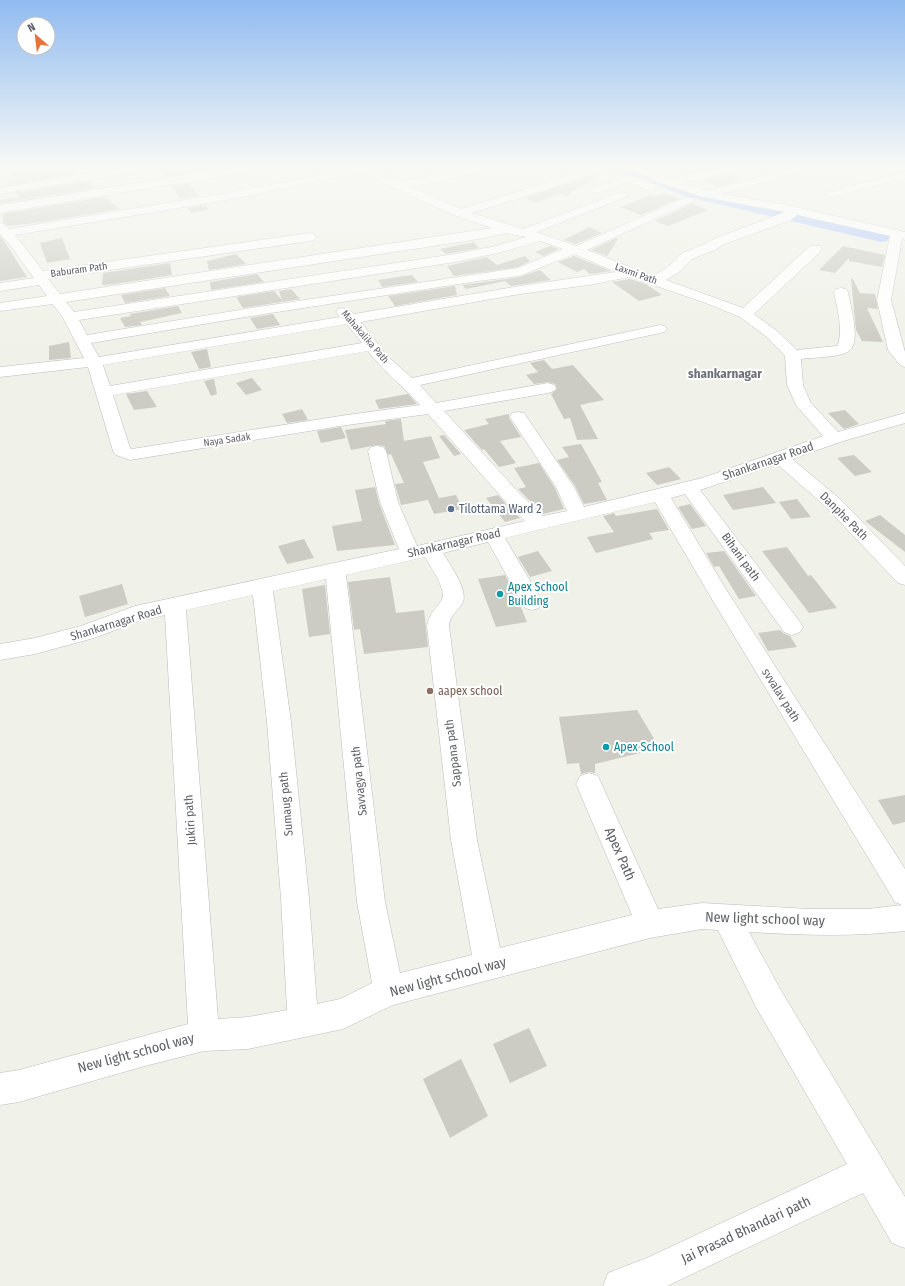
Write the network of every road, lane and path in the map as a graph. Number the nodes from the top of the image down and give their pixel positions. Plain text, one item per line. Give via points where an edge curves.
1 (59, 227) edge
2 (500, 227) edge
3 (540, 227) edge
4 (629, 227) edge
5 (758, 227) edge
6 (856, 227) edge
7 (506, 229) junction
8 (902, 232) edge
9 (524, 233) junction
10 (5, 237) edge
11 (310, 237) dead end
12 (540, 237) junction
13 (575, 249) junction
14 (816, 249) dead end
15 (631, 273) junction
16 (41, 278) junction
17 (317, 281) junction
18 (655, 281) junction
19 (0, 287) edge
20 (841, 292) dead end
21 (55, 299) junction
22 (331, 300) junction
23 (0, 307) edge
24 (745, 314) junction
25 (70, 317) junction
26 (350, 320) junction
27 (660, 329) dead end
28 (82, 340) junction
29 (371, 346) junction
30 (793, 355) junction
31 (94, 362) junction
32 (905, 362) edge
33 (0, 372) edge
34 (409, 383) junction
35 (548, 388) dead end
36 (104, 392) junction
37 (433, 408) junction
38 (518, 417) dead end
39 (897, 420) edge
40 (905, 435) edge
41 (834, 438) junction
42 (377, 451) dead end
43 (779, 456) junction
44 (688, 486) junction
45 (660, 495) junction
46 (578, 513) junction
47 (539, 523) junction
48 (493, 534) junction
49 (420, 551) junction
50 (335, 570) junction
51 (905, 578) edge
52 (262, 586) junction
53 (532, 603) dead end
54 (175, 605) junction
55 (792, 627) dead end
56 (0, 652) edge
57 (589, 784) dead end
58 (905, 893) edge
59 (905, 918) edge
60 (727, 919) junction
61 (650, 924) junction
62 (489, 966) junction
63 (389, 991) junction
64 (303, 1022) junction
65 (204, 1035) junction
66 (0, 1089) edge
67 (869, 1172) junction
68 (905, 1230) edge
69 (621, 1286) edge

1 - 10 street
2 - 7 street, Laxmi Path
3 - 9 street
4 - 13 street
5 - 18 street via 687,256 674,269
6 - 8 street
7 - 9 street, Laxmi Path
7 - 21 street
8 - 32 street via 884,300 896,350
9 - 12 street, Laxmi Path
10 - 16 street, Naya Sadak
11 - 16 street, Baburam Path
12 - 13 street, Laxmi Path
12 - 17 street via 498,251
13 - 15 street, Laxmi Path
13 - 22 street via 520,272
14 - 24 street via 760,303
15 - 18 street, Laxmi Path
15 - 26 street
16 - 19 street, Baburam Path
16 - 21 street, Naya Sadak
17 - 22 street, Mahakalika Path
17 - 25 street
18 - 24 street, Laxmi Path
20 - 30 street via 846,322 845,347 839,350
21 - 23 street
21 - 25 street, Naya Sadak
22 - 26 street, Mahakalika Path
22 - 28 street
24 - 30 street, Laxmi Path via 772,334
25 - 28 street, Naya Sadak
26 - 29 street, Mahakalika Path
26 - 31 street
27 - 34 street
28 - 31 street, Naya Sadak
29 - 34 street, Mahakalika Path
29 - 36 street
30 - 41 street via 795,385 804,405
31 - 33 street
31 - 36 street, Naya Sadak
34 - 37 street, Mahakalika Path
35 - 37 street, Naya Sadak
36 - 37 street, Naya Sadak via 122,451 130,455 340,420
37 - 47 street via 513,498
38 - 46 street via 565,487
39 - 40 street
39 - 41 street, Shankarnagar Road
41 - 43 street, Shankarnagar Road
42 - 49 street, Sappana path via 388,502
43 - 44 street, Shankarnagar Road via 708,482
43 - 51 street, Danphe Path via 832,502
44 - 45 street, Shankarnagar Road
44 - 55 street, Bihani path
45 - 46 street, Shankarnagar Road
45 - 58 street, svvalav path
46 - 47 street, Shankarnagar Road
47 - 48 street, Shankarnagar Road
48 - 49 street, Shankarnagar Road
48 - 53 street
49 - 50 street, Shankarnagar Road
49 - 62 street, Sappana path via 453,589 453,600 440,615 438,626 464,840
50 - 52 street, Shankarnagar Road
50 - 63 street, Savvagya path via 371,902
52 - 54 street, Shankarnagar Road
52 - 64 street, Sumaug path via 279,722
54 - 56 street, Shankarnagar Road via 135,614 35,646
54 - 65 street, Jukiri path
57 - 61 street, Apex Path
59 - 60 street, New light school way via 868,922
60 - 61 street, New light school way via 702,916
60 - 67 street via 768,998
61 - 62 street, New light school way
62 - 63 street, New light school way
63 - 64 street, New light school way via 343,1014
64 - 65 street, New light school way via 248,1033
65 - 66 street, New light school way
67 - 68 street
67 - 69 street, Jai Prasad Bhandari path via 657,1272

